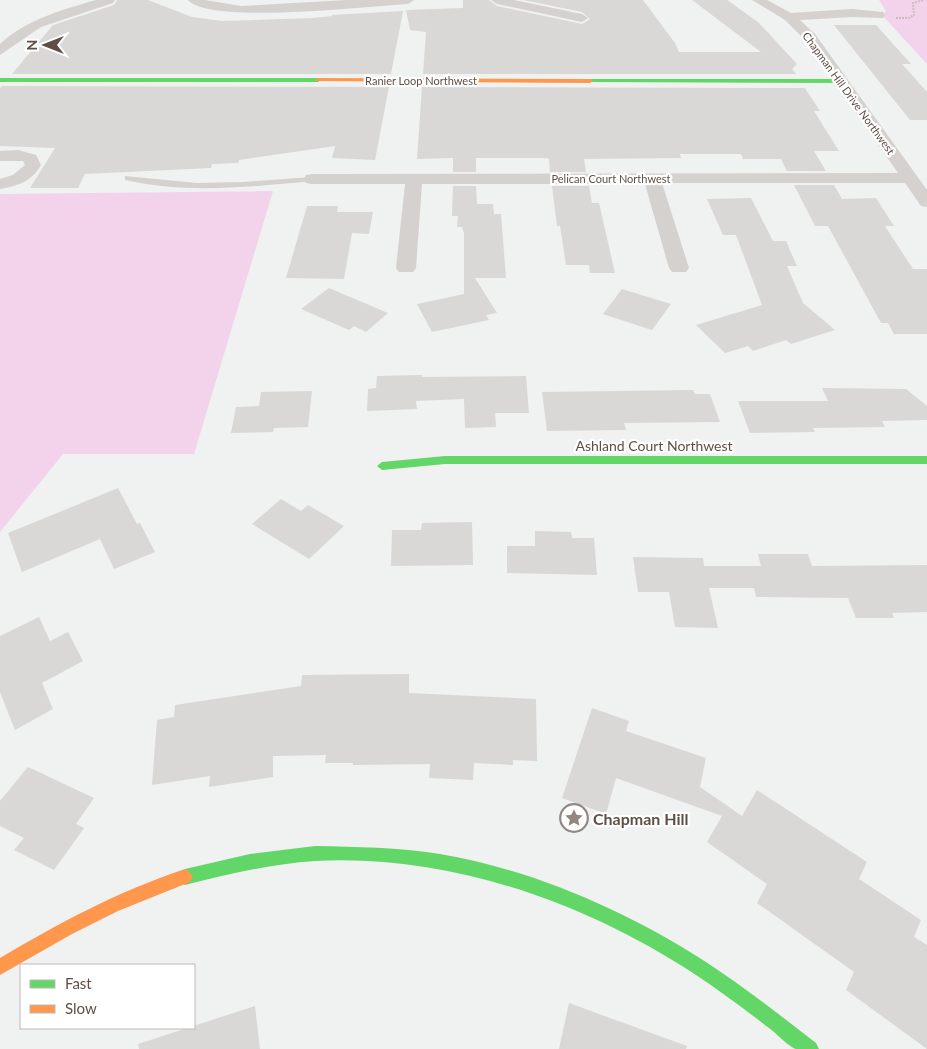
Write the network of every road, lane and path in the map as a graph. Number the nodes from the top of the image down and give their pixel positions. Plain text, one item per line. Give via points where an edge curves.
1 (109, 0) edge
2 (194, 0) edge
3 (408, 0) edge
4 (498, 0) edge
5 (758, 0) edge
6 (924, 0) edge
7 (879, 15) joint
8 (789, 17) junction
9 (582, 18) dead end
10 (0, 51) edge
11 (0, 80) edge
12 (842, 81) junction
13 (0, 156) edge
14 (128, 178) dead end
15 (652, 178) junction
16 (910, 178) junction
17 (312, 179) joint
18 (414, 179) junction
19 (0, 184) edge
20 (927, 202) edge
21 (406, 268) dead end
22 (679, 268) dead end
23 (927, 460) edge
24 (382, 466) dead end
25 (0, 967) edge
26 (810, 1049) edge

1 - 10 street via 52,17 28,28 13,37
2 - 3 street via 209,6 241,10
4 - 9 street
5 - 8 street, Chapman Hill Drive Northwest
6 - 7 path via 913,3 914,15 909,18
7 - 8 street via 852,13
8 - 12 street, Chapman Hill Drive Northwest via 810,37
11 - 12 street, Ranier Loop Northwest
12 - 16 street, Chapman Hill Drive Northwest
13 - 19 street via 30,158 33,164 30,172
14 - 17 lane via 150,183 246,186
15 - 16 street, Pelican Court Northwest
15 - 18 street, Pelican Court Northwest
15 - 22 street
16 - 20 street, Chapman Hill Drive Northwest
17 - 18 street, Pelican Court Northwest
18 - 21 street
23 - 24 street, Ashland Court Northwest via 445,460
25 - 26 street via 100,912 180,880 242,862 325,852 392,853 476,866 511,876 544,887 633,928 704,970

